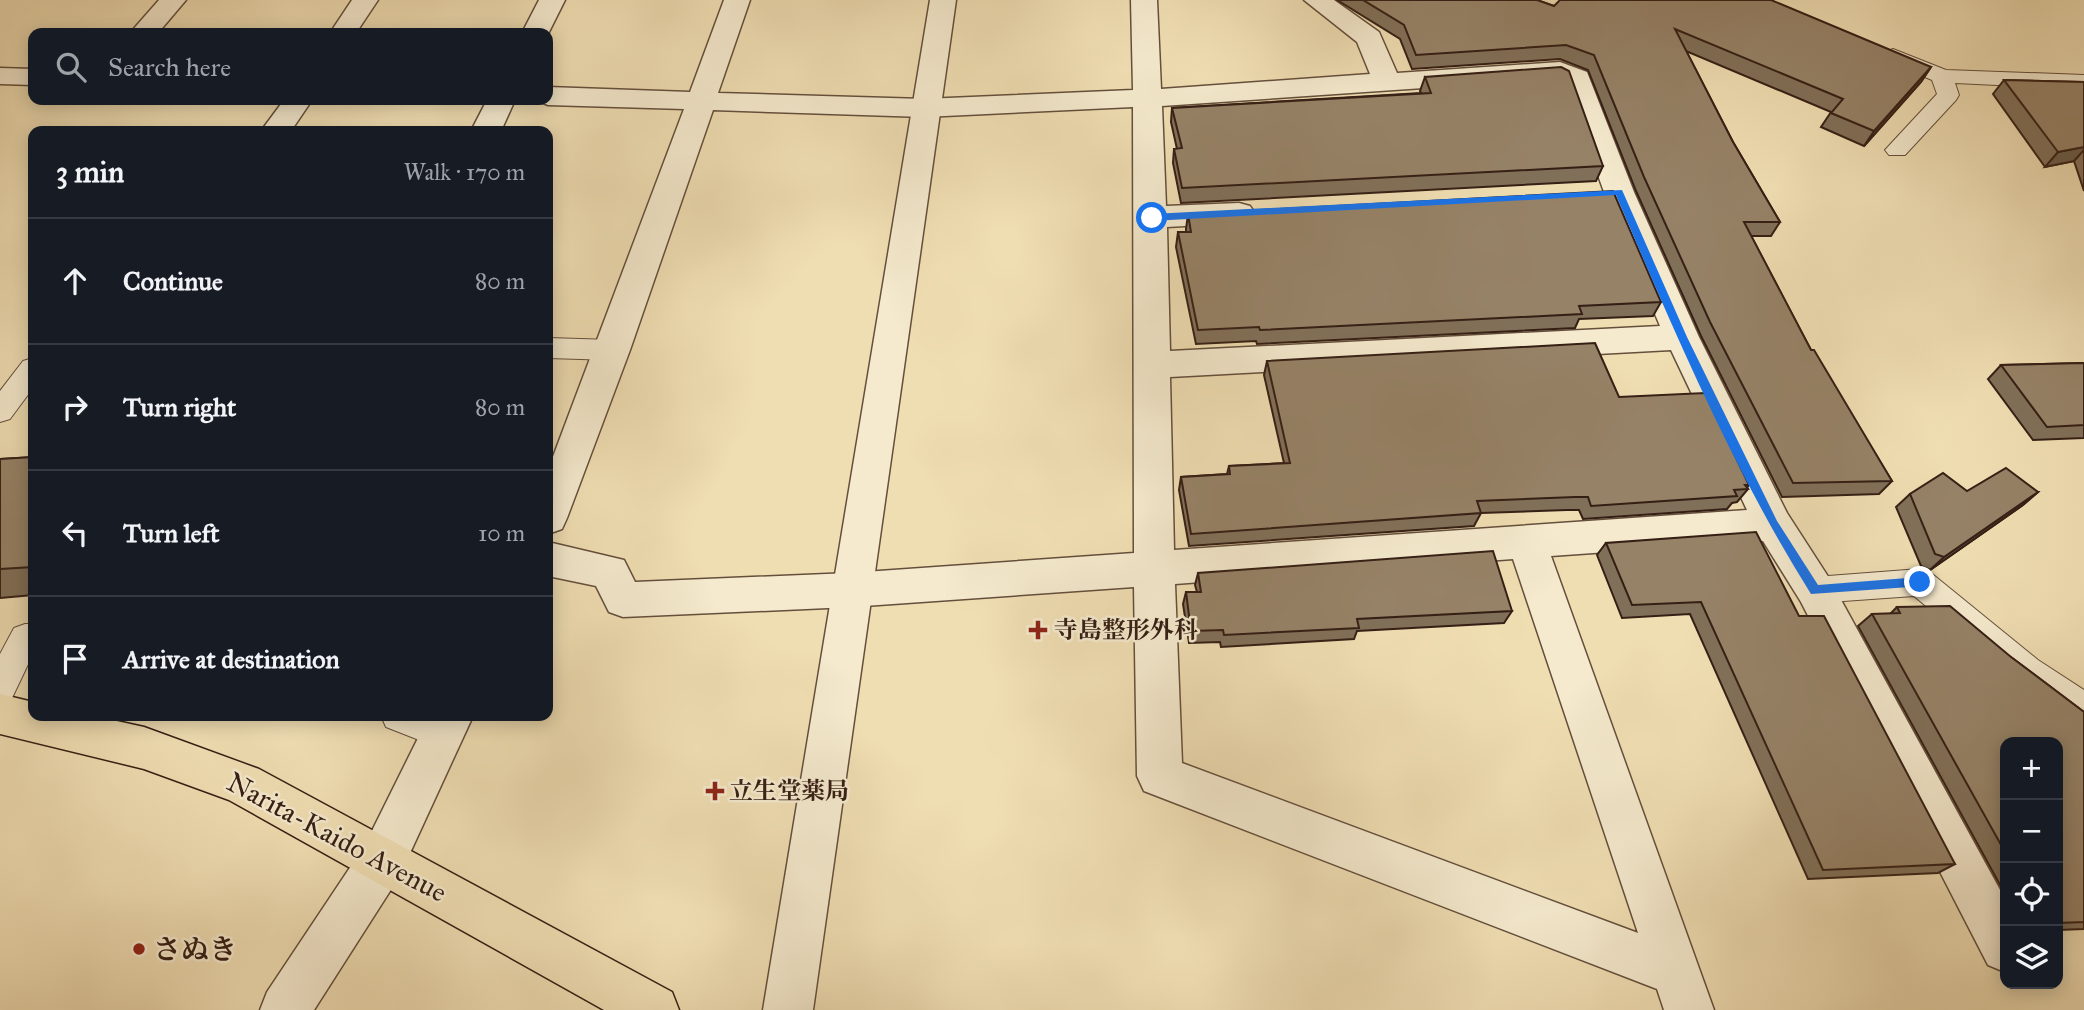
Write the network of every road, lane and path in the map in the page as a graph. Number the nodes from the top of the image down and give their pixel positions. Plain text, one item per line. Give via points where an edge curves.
1 (173, 0) edge
2 (365, 0) edge
3 (552, 0) edge
4 (737, 0) edge
5 (943, 0) edge
6 (1144, 0) edge
7 (1317, 0) edge
8 (148, 28) edge
9 (345, 28) edge
10 (538, 28) edge
11 (1870, 46) edge
12 (0, 76) edge
13 (1942, 76) junction
14 (28, 77) edge
15 (1386, 80) junction
16 (2084, 82) edge
17 (553, 96) edge
18 (1149, 98) junction
19 (700, 102) junction
20 (294, 105) edge
21 (499, 105) edge
22 (925, 108) junction
23 (280, 126) edge
24 (488, 126) edge
25 (1897, 150) dead end
26 (1261, 211) edge
27 (1152, 218) junction
28 (1682, 337) junction
29 (553, 348) edge
30 (613, 350) junction
31 (1151, 365) junction
32 (28, 375) edge
33 (0, 411) edge
34 (553, 505) edge
35 (1773, 524) junction
36 (1527, 543) junction
37 (553, 560) edge
38 (1154, 568) junction
39 (850, 590) junction
40 (1815, 590) junction
41 (28, 638) edge
42 (0, 687) edge
43 (2084, 709) edge
44 (0, 714) edge
45 (28, 721) edge
46 (30, 721) edge
47 (428, 721) edge
48 (446, 724) edge
49 (382, 861) junction
50 (2000, 939) edge
51 (1682, 990) edge
52 (285, 1010) edge
53 (654, 1010) edge
54 (788, 1010) edge

1 - 8 street
2 - 9 street
3 - 10 street
4 - 19 street
5 - 22 street
6 - 18 street
7 - 15 street via 1369,38
11 - 13 lane
12 - 14 street
13 - 16 lane
13 - 25 lane via 1948,95
15 - 18 street
15 - 28 street via 1560,71 1577,78 1605,192
17 - 19 street
18 - 22 street
18 - 27 street
19 - 22 street
19 - 30 street
20 - 23 street
21 - 24 street
22 - 39 street
26 - 27 street
27 - 31 street
28 - 31 street
28 - 35 street
29 - 30 lane
30 - 34 street
31 - 38 street
32 - 33 lane
35 - 36 street
35 - 40 street
36 - 38 street
36 - 51 street
37 - 39 street via 610,572 623,600
38 - 39 street
38 - 51 street via 1160,776
39 - 54 street
40 - 43 lane via 1920,582 2026,670
40 - 50 street
41 - 42 lane
44 - 45 highway, Narita-Kaido Avenue
46 - 49 highway, Narita-Kaido Avenue via 145,748 243,784
47 - 48 lane
48 - 49 street
49 - 52 street
49 - 53 highway, Narita-Kaido Avenue

